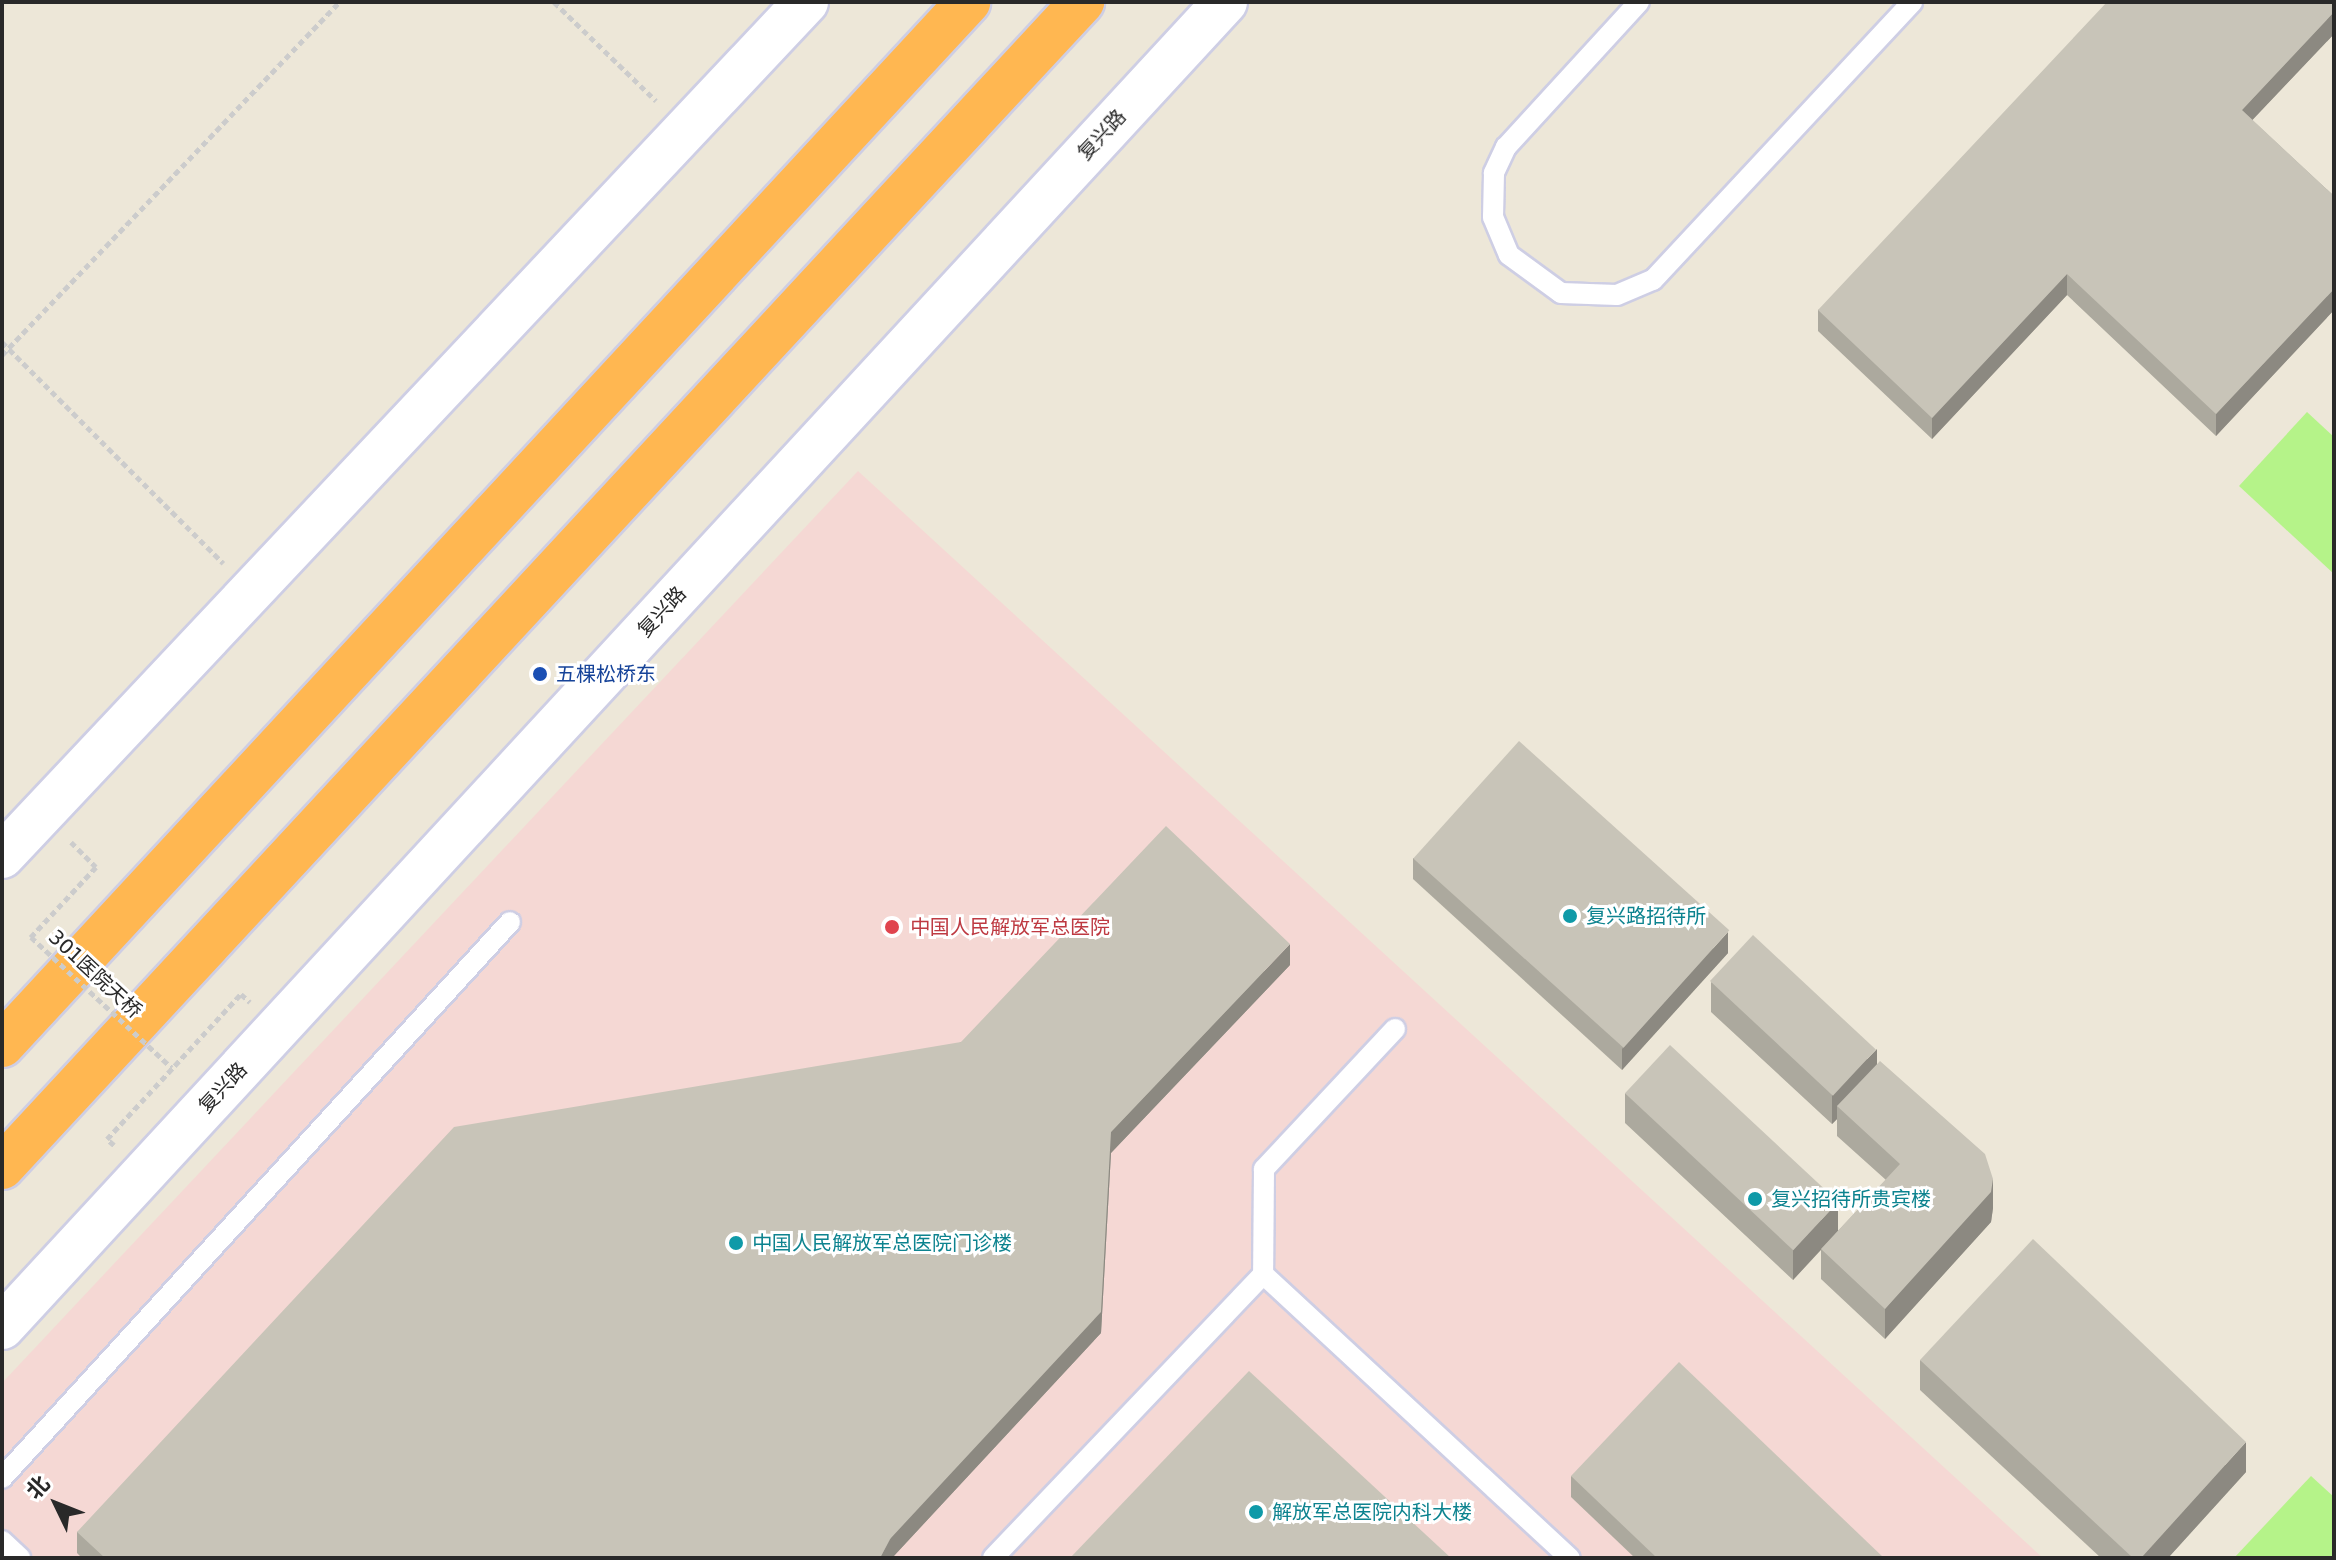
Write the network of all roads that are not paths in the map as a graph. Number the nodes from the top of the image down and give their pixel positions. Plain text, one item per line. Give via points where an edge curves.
1 (806, 2) edge
2 (968, 2) edge
3 (1082, 2) edge
4 (1225, 2) edge
5 (1639, 2) edge
6 (1912, 2) edge
7 (2, 856) edge
8 (510, 922) dead end
9 (1395, 1029) dead end
10 (2, 1045) edge
11 (2, 1167) edge
12 (1263, 1274) junction
13 (2, 1327) edge
14 (2, 1478) edge
15 (2, 1541) edge
16 (20, 1558) edge
17 (993, 1558) edge
18 (1570, 1558) edge

1 - 7 street
2 - 10 highway
3 - 11 highway
4 - 13 street, 复兴路
5 - 6 lane via 1506,147 1494,173 1493,217 1509,255 1561,293 1617,295 1653,280
8 - 14 lane
9 - 12 lane via 1264,1169
12 - 17 lane
12 - 18 lane
15 - 16 lane

